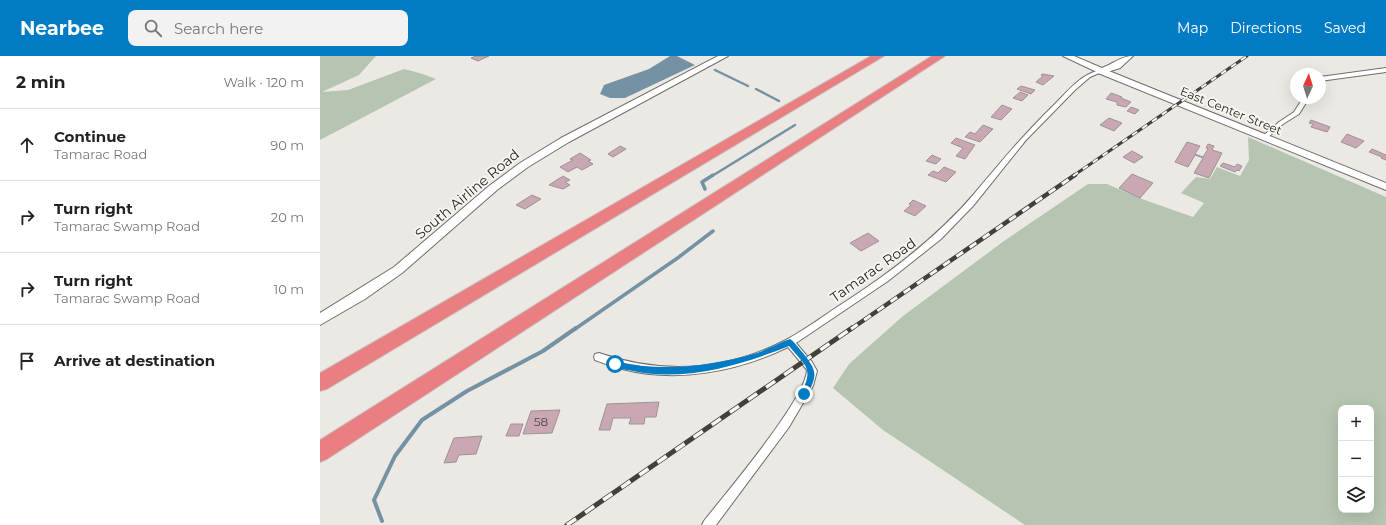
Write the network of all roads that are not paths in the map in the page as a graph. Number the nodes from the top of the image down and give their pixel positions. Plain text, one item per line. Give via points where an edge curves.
1 (724, 56) edge
2 (879, 56) edge
3 (940, 56) edge
4 (1067, 56) edge
5 (1129, 56) edge
6 (1386, 70) edge
7 (1101, 71) junction
8 (1326, 78) edge
9 (1303, 104) edge
10 (1265, 138) junction
11 (1386, 187) edge
12 (320, 320) edge
13 (790, 342) junction
14 (599, 357) dead end
15 (320, 383) edge
16 (320, 452) edge
17 (708, 525) edge

1 - 12 main road, South Airline Road via 565,140 524,165 493,188 398,270
2 - 15 highway
3 - 16 highway
4 - 7 main road, East Center Street
5 - 7 main road via 1117,66
6 - 8 street
7 - 10 street, East Center Street
7 - 13 street, Tamarac Road via 1085,77 1049,113 963,212 926,249
9 - 10 street via 1298,113 1281,123
10 - 11 street, East Center Street
13 - 14 street, Tamarac Road via 739,361 689,370 661,372 637,369
13 - 17 street via 810,368 811,380 773,438

